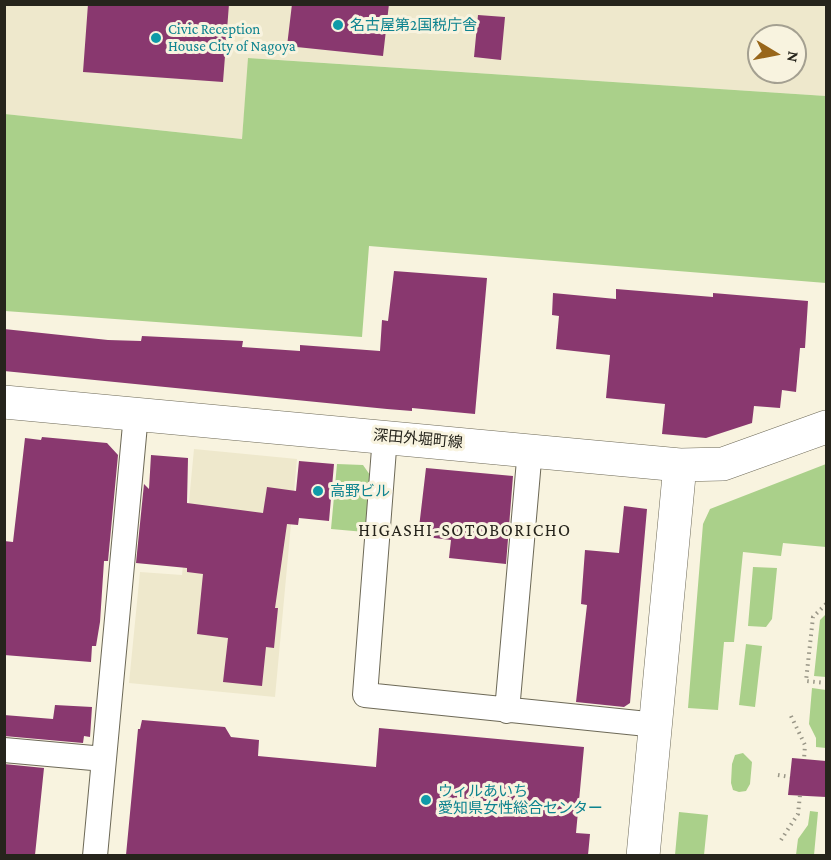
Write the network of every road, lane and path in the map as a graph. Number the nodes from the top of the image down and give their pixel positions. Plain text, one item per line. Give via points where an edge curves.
1 (4, 402) edge
2 (136, 414) junction
3 (826, 427) edge
4 (386, 436) junction
5 (530, 449) junction
6 (680, 465) junction
7 (826, 604) edge
8 (826, 683) edge
9 (507, 711) junction
10 (791, 716) dead end
11 (657, 725) junction
12 (4, 750) edge
13 (104, 759) junction
14 (804, 759) dead end
15 (778, 776) dead end
16 (790, 777) dead end
17 (800, 795) dead end
18 (782, 840) dead end
19 (95, 855) edge
20 (643, 855) edge

1 - 2 street, 深田外堀町線
2 - 4 street, 深田外堀町線
2 - 13 street
3 - 6 street, 深田外堀町線 via 723,464
4 - 5 street, 深田外堀町線
4 - 9 street via 364,695
5 - 6 street, 深田外堀町線
5 - 9 street
6 - 11 street
7 - 8 path via 813,617 806,681
9 - 11 street
10 - 14 path via 805,745
11 - 20 street
12 - 13 street
13 - 19 street
15 - 16 path
17 - 18 path via 798,814

